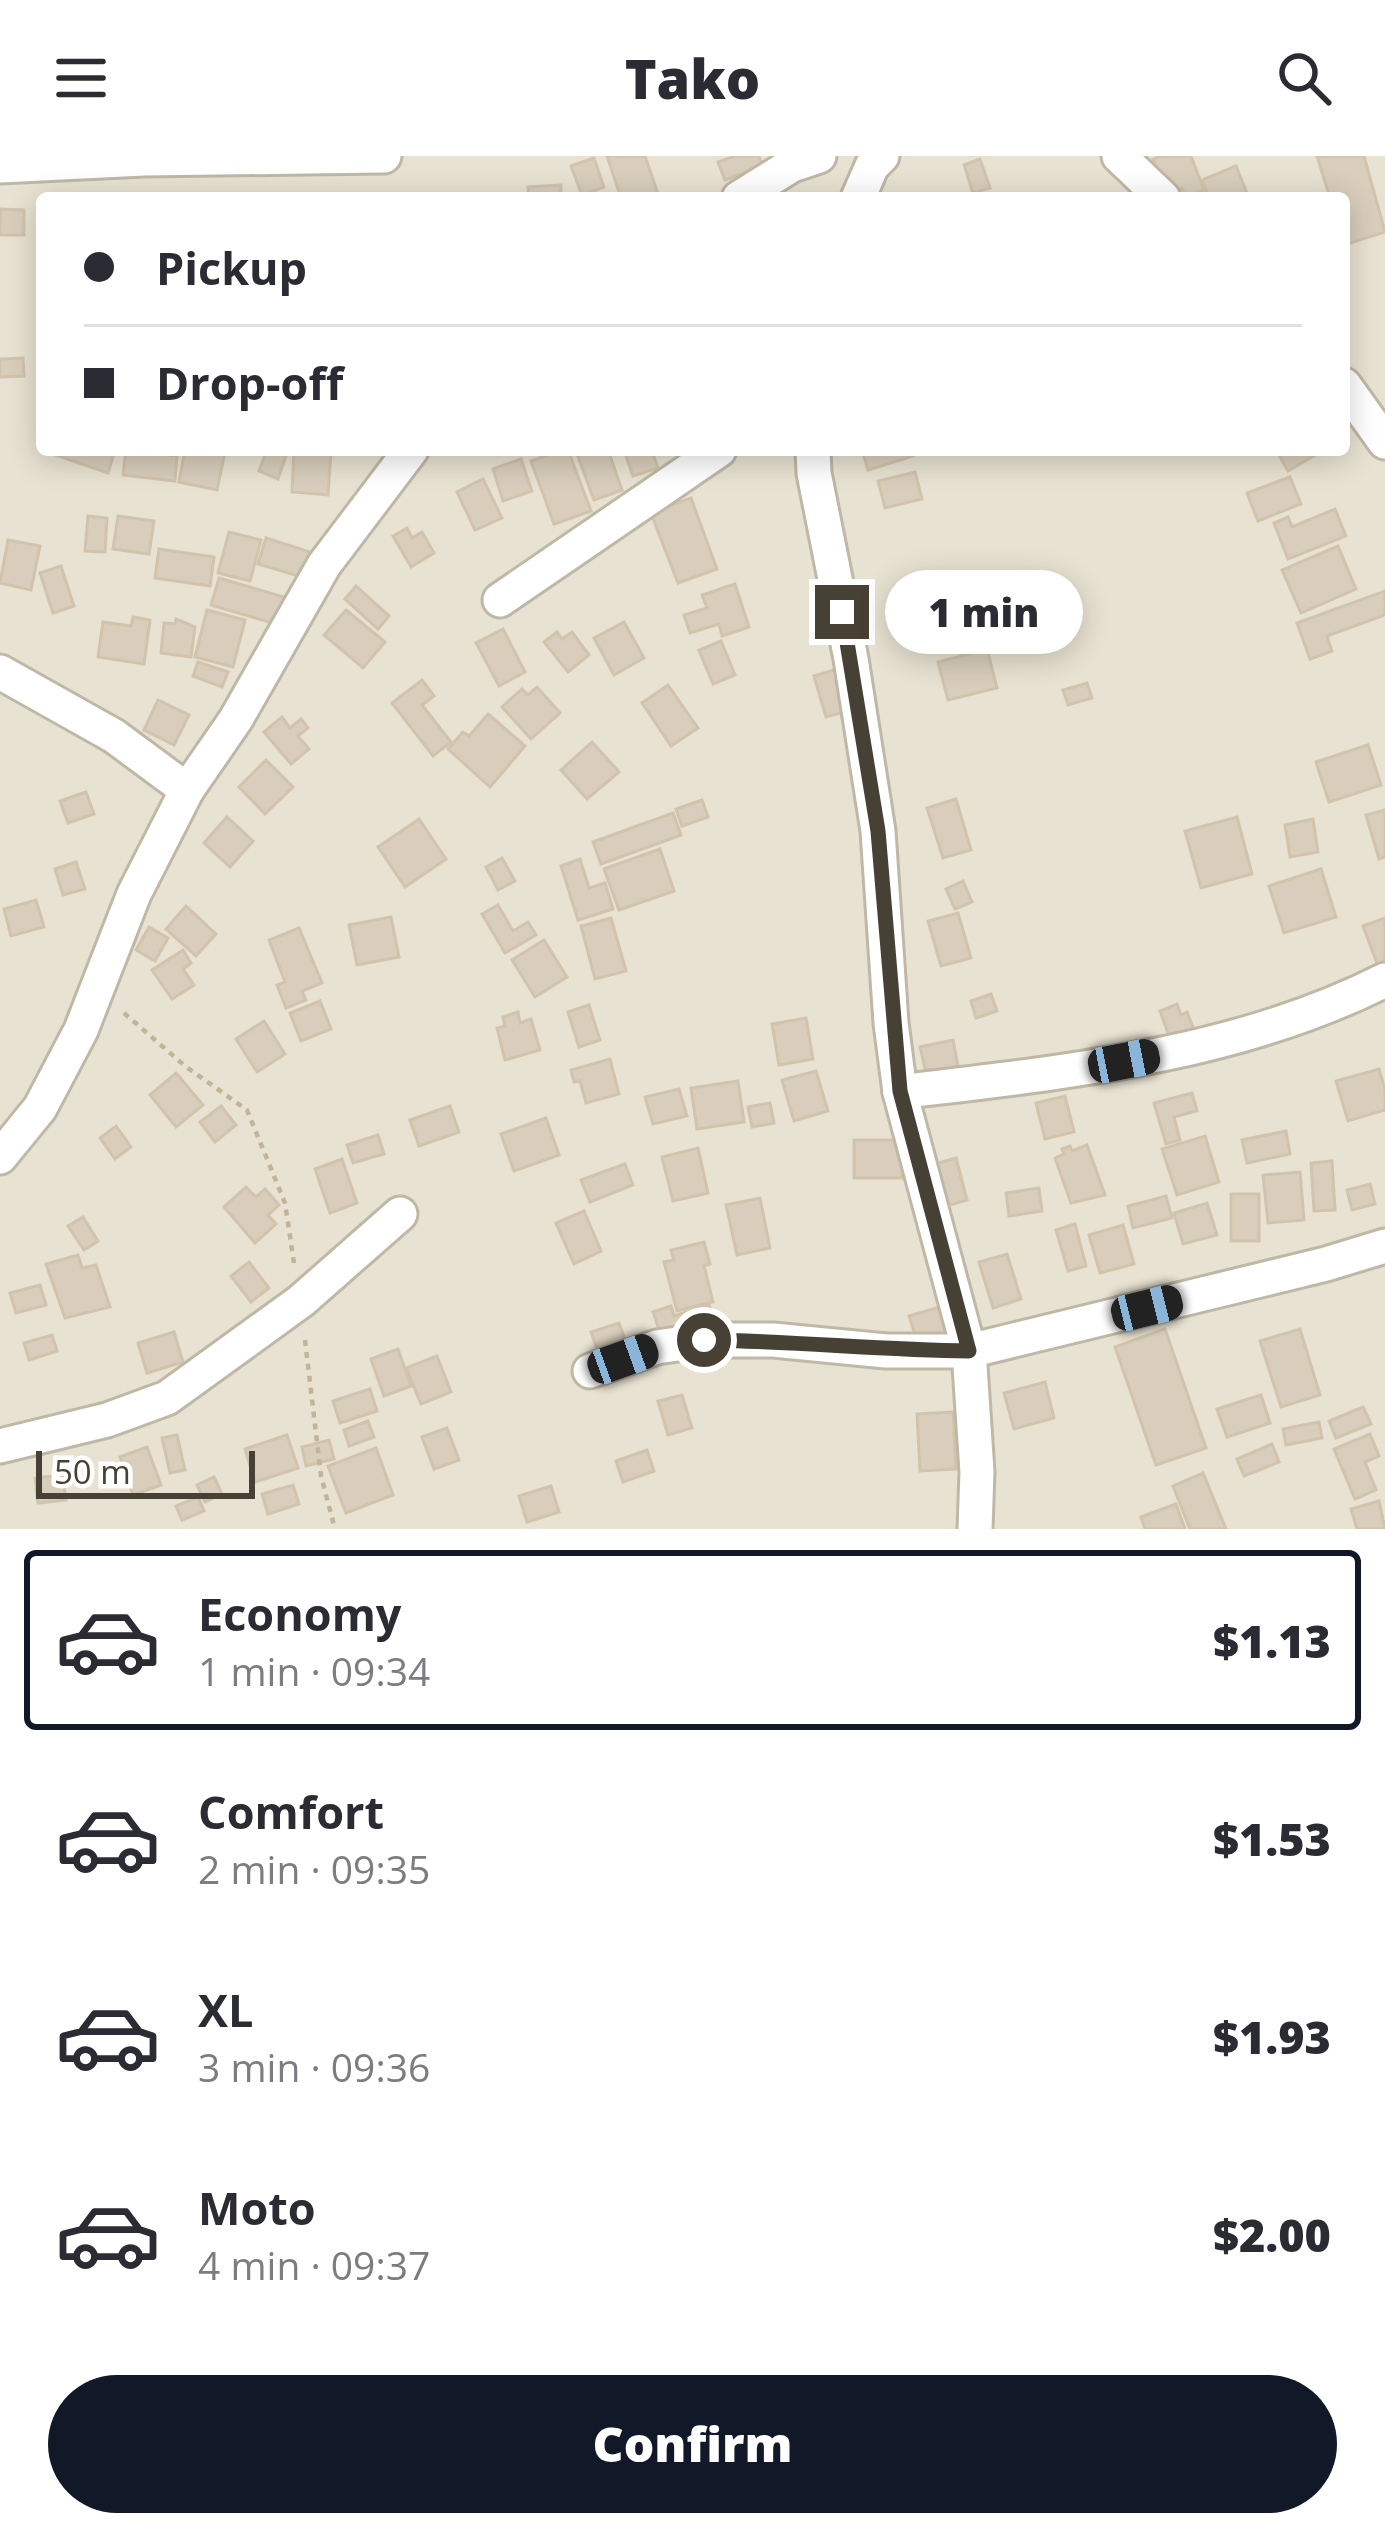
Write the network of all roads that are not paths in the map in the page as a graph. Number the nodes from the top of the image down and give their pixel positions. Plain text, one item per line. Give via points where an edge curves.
1 (384, 156) edge
2 (819, 156) edge
3 (882, 156) edge
4 (1119, 156) edge
5 (0, 166) edge
6 (749, 192) edge
7 (861, 192) edge
8 (1157, 192) edge
9 (1350, 393) edge
10 (1385, 442) edge
11 (406, 456) edge
12 (710, 456) edge
13 (814, 456) edge
14 (500, 600) dead end
15 (0, 672) edge
16 (187, 790) junction
17 (1385, 980) edge
18 (900, 1091) junction
19 (0, 1157) edge
20 (400, 1214) dead end
21 (1385, 1246) edge
22 (969, 1351) junction
23 (590, 1371) dead end
24 (0, 1446) edge
25 (975, 1529) edge

1 - 5 street
2 - 6 street
3 - 7 street
4 - 8 street
9 - 10 street
11 - 16 street via 324,566
12 - 14 street
13 - 18 street via 878,831
15 - 16 street via 114,736
16 - 19 street via 134,894 81,1030 40,1108
17 - 18 street via 1202,1046
18 - 22 street
20 - 24 street via 302,1301 167,1398
21 - 22 street
22 - 23 street via 704,1340
22 - 25 street

